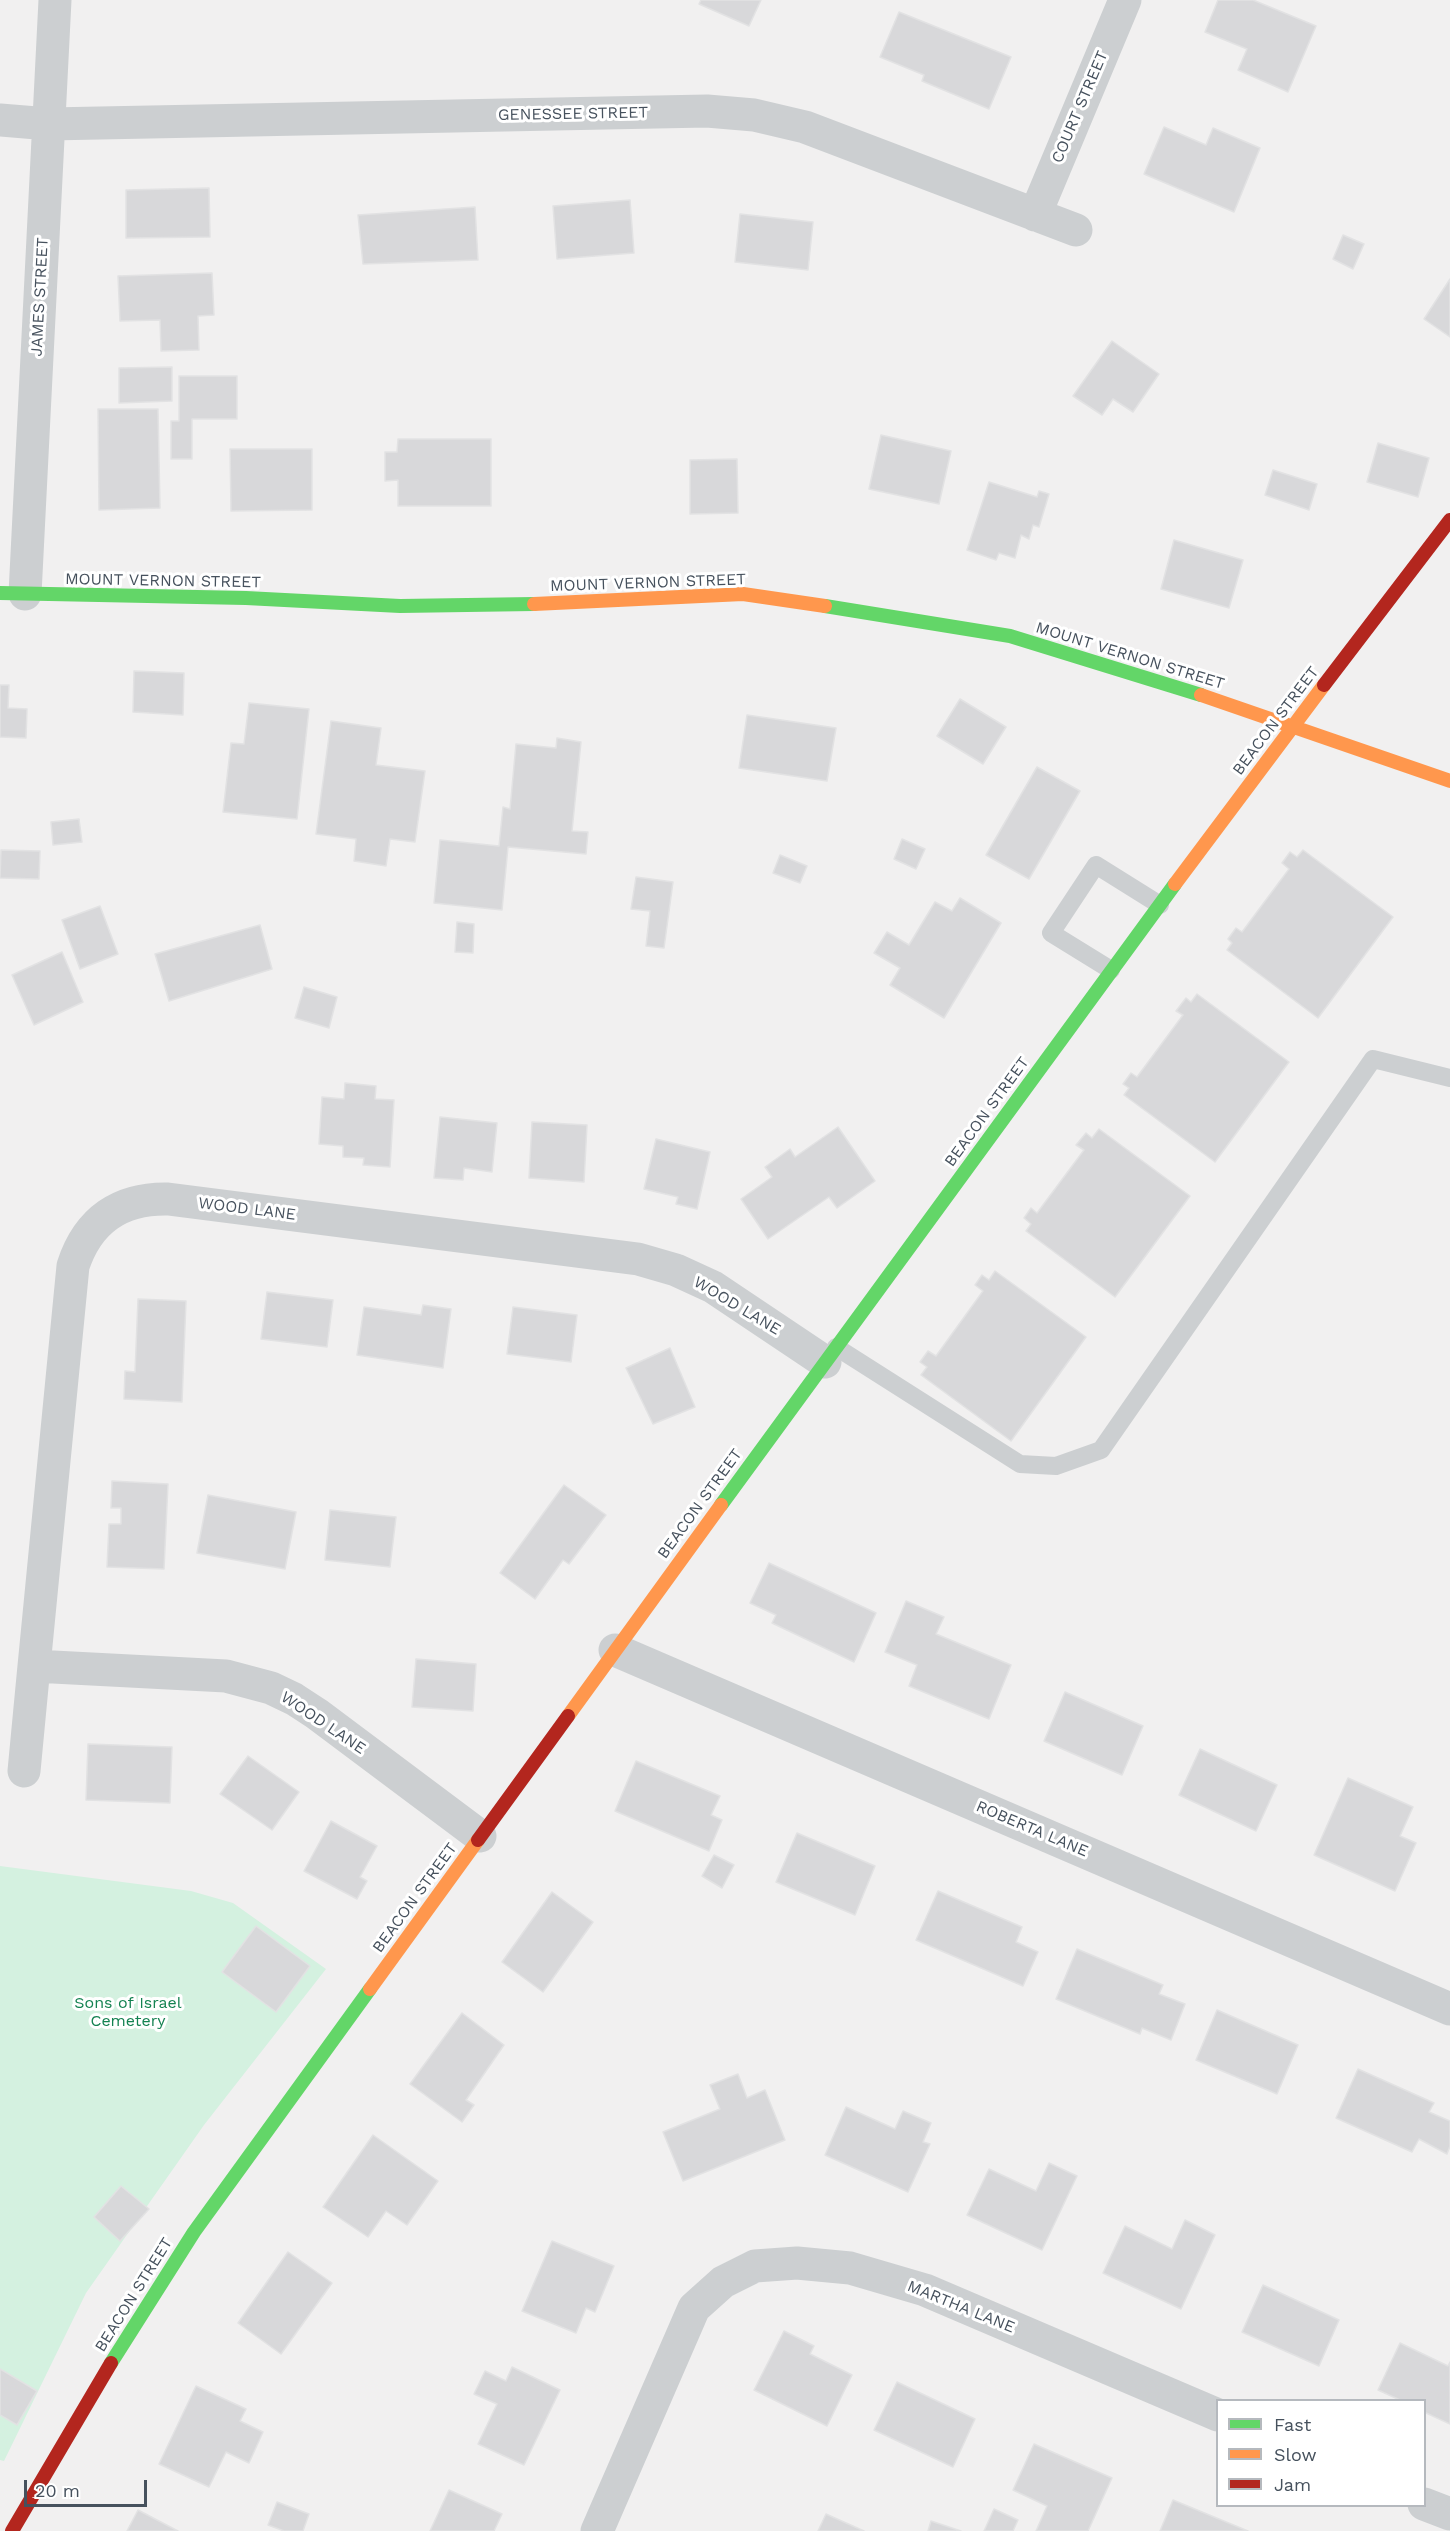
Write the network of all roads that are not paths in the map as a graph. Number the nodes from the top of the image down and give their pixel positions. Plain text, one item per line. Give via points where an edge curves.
1 (55, 0) edge
2 (1125, 0) edge
3 (0, 120) edge
4 (49, 124) junction
5 (1035, 215) junction
6 (1076, 230) dead end
7 (1450, 520) edge
8 (12, 594) edge
9 (1292, 726) junction
10 (1450, 781) edge
11 (1160, 904) junction
12 (1111, 970) junction
13 (1450, 1078) edge
14 (830, 1354) junction
15 (615, 1650) junction
16 (34, 1666) junction
17 (24, 1771) dead end
18 (480, 1836) junction
19 (1450, 2009) edge
20 (1216, 2414) edge
21 (1426, 2504) edge
22 (1450, 2514) edge
23 (12, 2531) edge
24 (597, 2531) edge

1 - 4 street, JAMES STREET
2 - 5 street, COURT STREET
3 - 4 street, GENESSEE STREET
4 - 5 street, GENESSEE STREET via 695,111 754,115 854,144
4 - 8 street, JAMES STREET
5 - 6 street, GENESSEE STREET
7 - 9 main road, BEACON STREET
8 - 9 main road, MOUNT VERNON STREET via 246,598 400,606 743,594 1010,636
9 - 10 main road, MOUNT VERNON STREET
9 - 11 main road, BEACON STREET
11 - 12 main road, BEACON STREET
11 - 12 lane via 1096,865 1051,933
12 - 14 main road, BEACON STREET
13 - 14 lane via 1373,1059 1101,1450 1056,1466 1020,1464
14 - 15 main road, BEACON STREET
14 - 16 street, WOOD LANE via 713,1287 638,1259 168,1199 152,1198 122,1206 91,1231 73,1266
15 - 18 main road, BEACON STREET
15 - 19 street, ROBERTA LANE
16 - 17 street, WOOD LANE
16 - 18 street, WOOD LANE via 208,1675 271,1689 317,1714
18 - 23 main road, BEACON STREET via 194,2232
20 - 24 street, MARTHA LANE via 925,2290 850,2268 797,2263 755,2266 723,2282 694,2308
21 - 22 street

